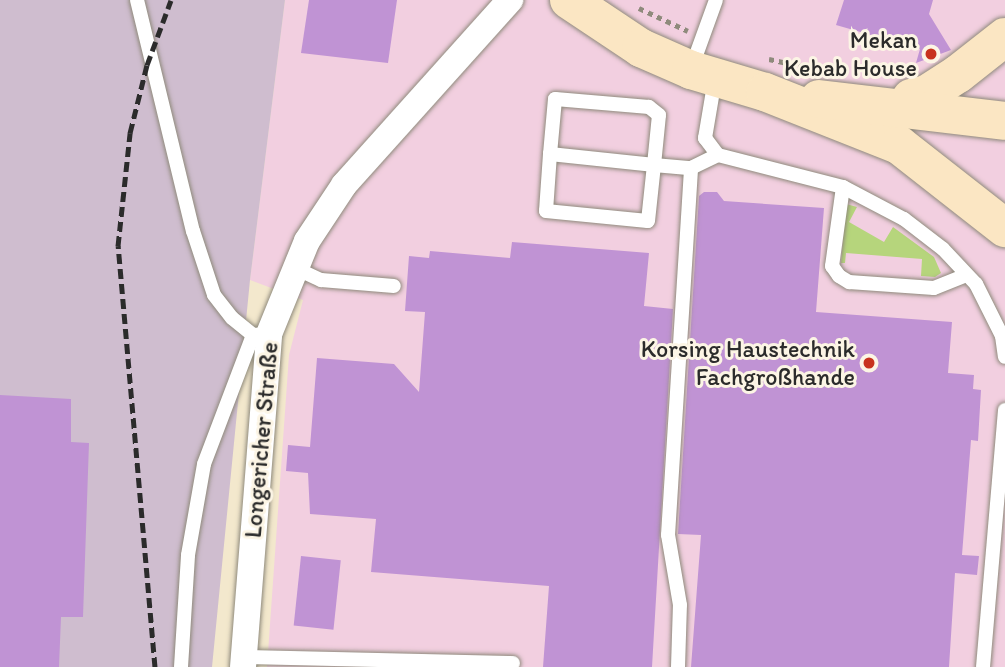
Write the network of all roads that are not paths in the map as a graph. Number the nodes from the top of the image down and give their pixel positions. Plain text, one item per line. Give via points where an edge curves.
1 (137, 0) edge
2 (510, 0) edge
3 (569, 0) edge
4 (716, 0) edge
5 (1005, 37) edge
6 (703, 62) junction
7 (760, 74) junction
8 (894, 101) junction
9 (1005, 103) edge
10 (1005, 121) edge
11 (550, 154) junction
12 (718, 155) junction
13 (654, 165) junction
14 (691, 169) junction
15 (843, 187) junction
16 (1005, 228) edge
17 (295, 268) junction
18 (967, 275) junction
19 (394, 286) dead end
20 (261, 334) junction
21 (1005, 357) edge
22 (1005, 410) edge
23 (243, 662) edge
24 (513, 663) dead end
25 (181, 667) edge
26 (678, 667) edge
27 (983, 667) edge

1 - 20 lane via 193,231 214,295 232,318
2 - 17 street, Longericher Straße via 344,185
3 - 6 street via 641,48
4 - 6 lane
5 - 8 street via 948,81
6 - 7 street
6 - 12 lane via 705,138
7 - 8 street
7 - 16 street via 899,145
8 - 9 street
8 - 10 street via 919,114
11 - 13 lane
11 - 13 lane via 555,99 649,107 659,115
11 - 13 lane via 546,211 648,221
12 - 14 lane
12 - 15 lane
13 - 14 lane
14 - 26 lane via 668,535 680,605
15 - 18 lane via 904,219
15 - 18 lane via 832,266 839,276 849,282 934,288
17 - 19 lane via 321,280
17 - 20 street, Longericher Straße
18 - 21 lane via 990,309
20 - 23 street, Longericher Straße
20 - 25 lane via 204,464 188,555
22 - 27 lane
23 - 24 lane

